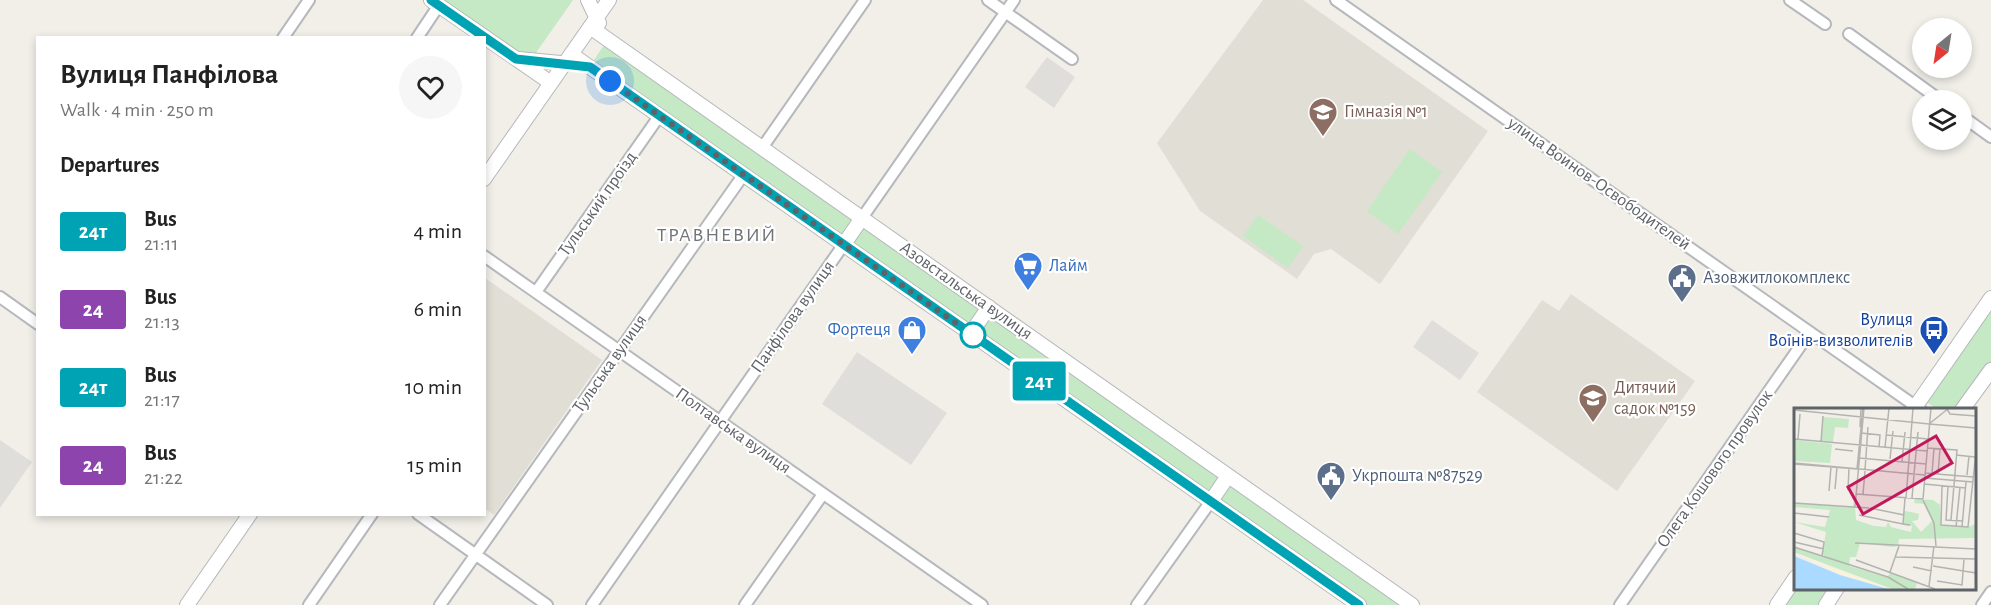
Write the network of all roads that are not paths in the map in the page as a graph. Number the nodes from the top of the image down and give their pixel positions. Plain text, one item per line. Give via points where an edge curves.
1 (309, 0) edge
2 (588, 0) edge
3 (609, 0) edge
4 (865, 0) edge
5 (988, 0) edge
6 (1014, 0) edge
7 (1336, 0) edge
8 (1790, 0) edge
9 (435, 3) edge
10 (1006, 12) junction
11 (593, 23) junction
12 (1825, 24) dead end
13 (1849, 34) dead end
14 (284, 36) edge
15 (418, 36) edge
16 (483, 36) edge
17 (486, 38) edge
18 (516, 59) junction
19 (568, 59) junction
20 (1072, 59) dead end
21 (551, 83) junction
22 (1926, 90) edge
23 (660, 115) junction
24 (1972, 123) edge
25 (1991, 137) edge
26 (762, 148) junction
27 (744, 174) junction
28 (486, 176) edge
29 (862, 218) junction
30 (844, 244) junction
31 (486, 257) edge
32 (536, 292) junction
33 (0, 297) edge
34 (1991, 298) edge
35 (988, 307) junction
36 (36, 323) edge
37 (1810, 332) junction
38 (970, 333) junction
39 (619, 351) junction
40 (1991, 369) edge
41 (1915, 408) edge
42 (1917, 408) edge
43 (1963, 408) edge
44 (720, 422) junction
45 (1228, 476) junction
46 (823, 494) junction
47 (1210, 501) junction
48 (249, 516) edge
49 (371, 516) edge
50 (421, 516) edge
51 (476, 555) junction
52 (1794, 580) edge
53 (1837, 590) edge
54 (1991, 592) edge
55 (188, 605) edge
56 (309, 605) edge
57 (440, 605) edge
58 (547, 605) edge
59 (592, 605) edge
60 (745, 605) edge
61 (982, 605) edge
62 (1137, 605) edge
63 (1359, 605) edge
64 (1412, 605) edge
65 (1620, 605) edge
66 (1777, 605) edge
67 (1826, 605) edge
68 (1982, 605) edge

1 - 14 street
2 - 11 street, Азовстальська вулиця
3 - 11 street
4 - 26 street
5 - 10 street
6 - 10 street, Панфілова вулиця
7 - 37 street, улица Воинов-Освободителей
8 - 12 street
9 - 15 street
9 - 16 street
10 - 20 street
10 - 29 street, Панфілова вулиця
11 - 19 street
11 - 26 street, Азовстальська вулиця via 609,41
13 - 22 street
17 - 18 street
18 - 19 street, Азовстальська вулиця
18 - 21 street
19 - 21 street
19 - 23 street, Азовстальська вулиця via 590,67
21 - 28 street
23 - 27 street, Азовстальська вулиця
23 - 32 street, Тульський проїзд
24 - 25 street
26 - 29 street, Азовстальська вулиця
27 - 30 street, Азовстальська вулиця
27 - 39 street, Тульська вулиця
29 - 30 street, Панфілова вулиця
29 - 35 street, Азовстальська вулиця
30 - 38 street, Азовстальська вулиця
30 - 44 street, Панфілова вулиця
31 - 32 street, Полтавська вулиця
32 - 39 street, Полтавська вулиця
33 - 36 street
34 - 42 street
35 - 38 street
35 - 45 street, Азовстальська вулиця
37 - 41 street, улица Воинов-Освободителей
37 - 65 street, Олега Кошового провулок
38 - 47 street, Азовстальська вулиця
39 - 44 street, Полтавська вулиця
39 - 51 street, Тульська вулиця
40 - 43 street
44 - 46 street, Полтавська вулиця
44 - 59 street, Панфілова вулиця
45 - 47 street
45 - 64 street, Азовстальська вулиця
46 - 60 street
46 - 61 street, Полтавська вулиця
47 - 62 street
47 - 63 street, Азовстальська вулиця
48 - 55 street
49 - 56 street
50 - 51 street
51 - 57 street, Тульська вулиця
51 - 58 street
52 - 66 street
53 - 67 street
54 - 68 street

